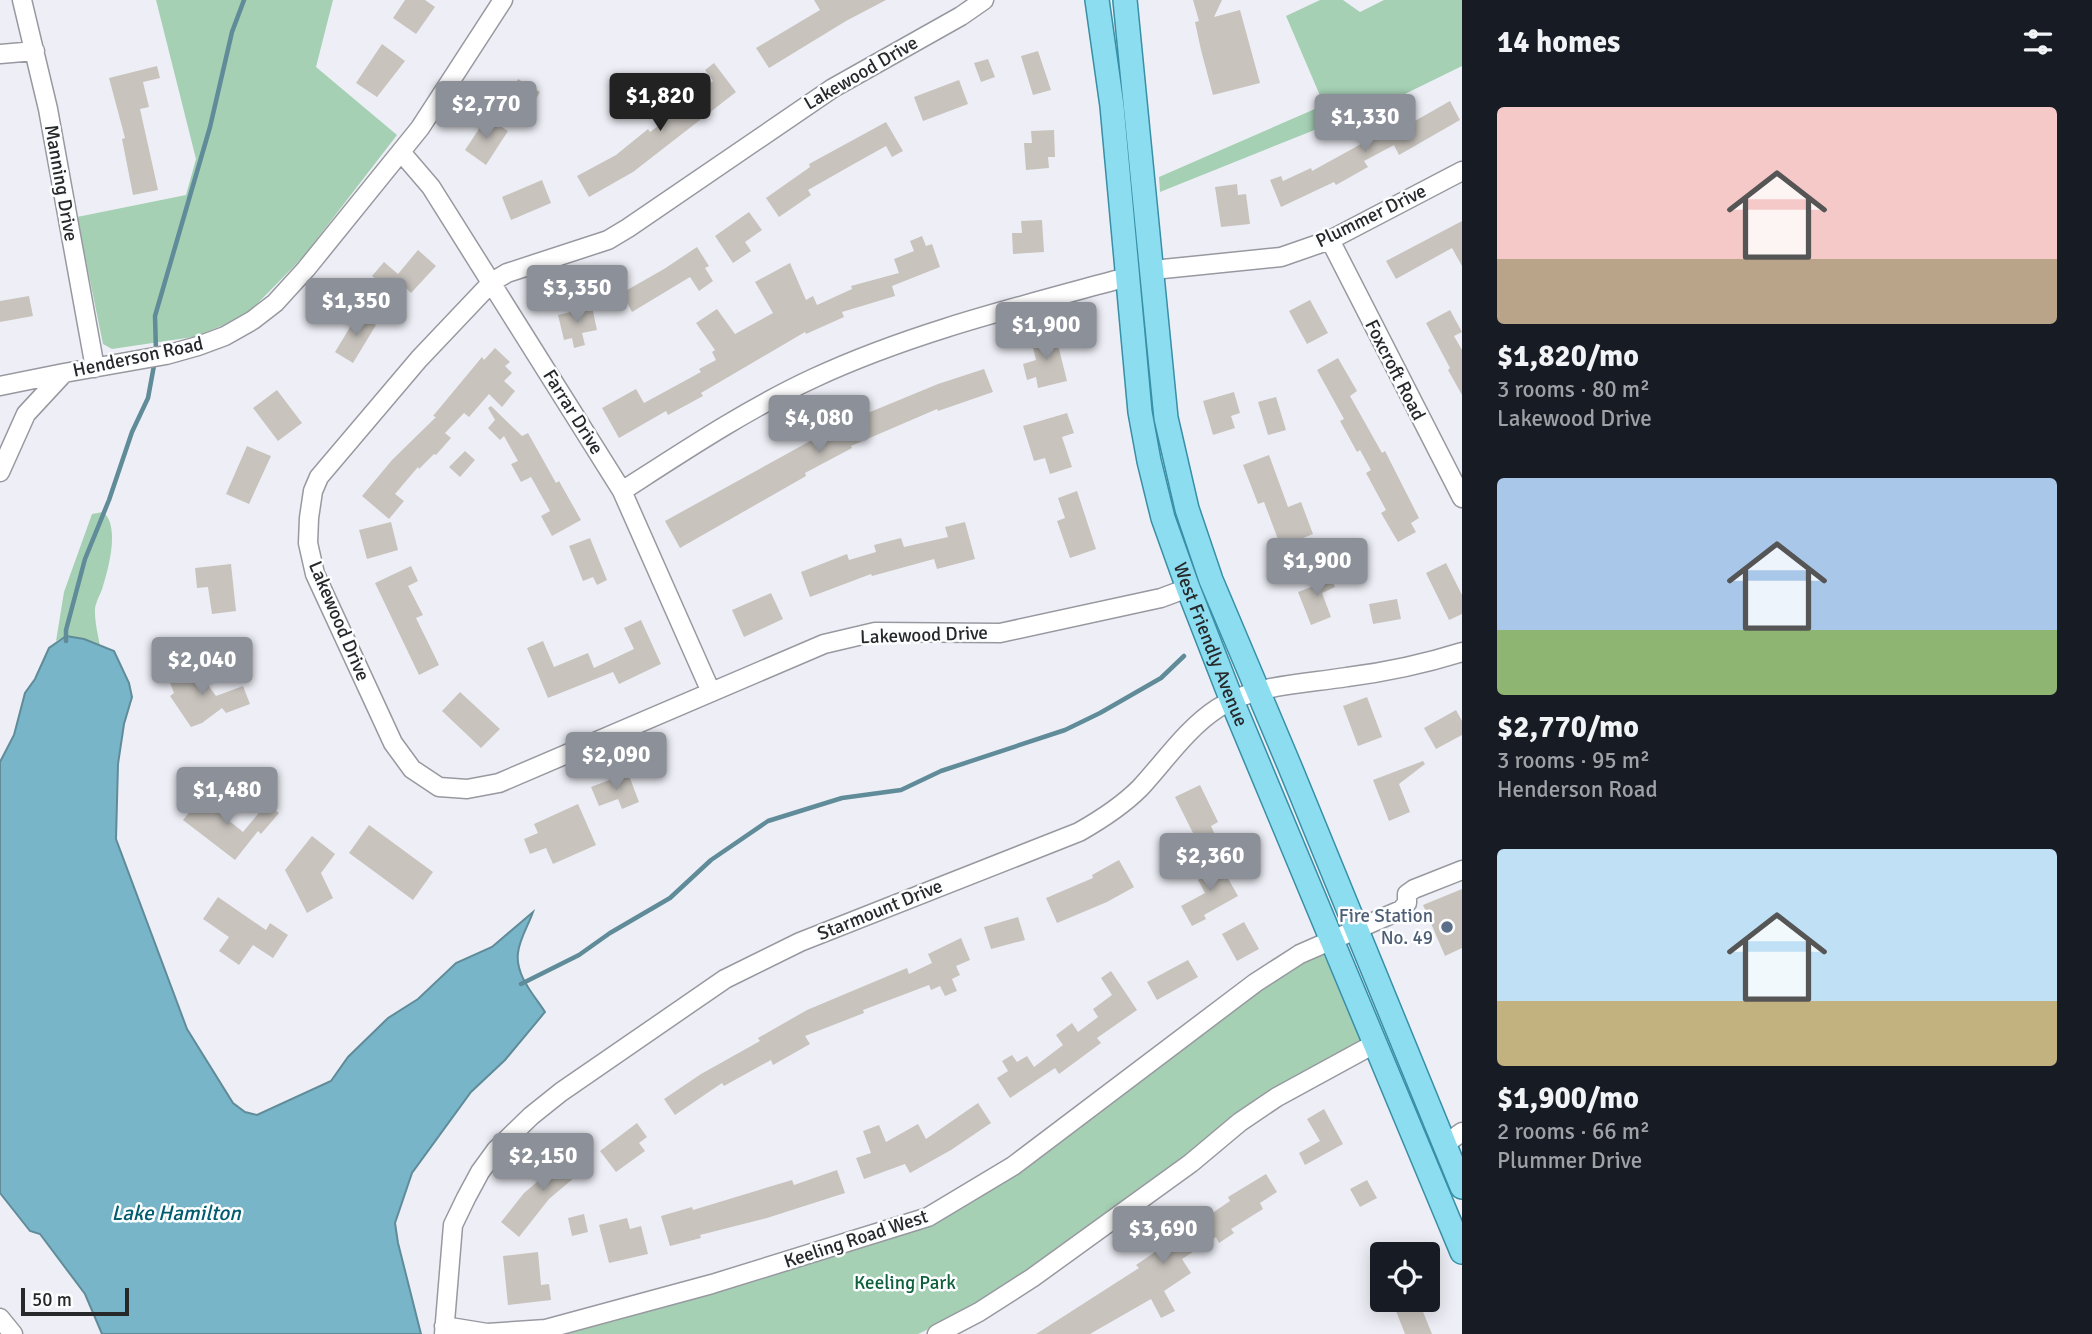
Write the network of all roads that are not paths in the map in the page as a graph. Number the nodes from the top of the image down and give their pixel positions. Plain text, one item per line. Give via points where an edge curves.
1 (22, 0) edge
2 (503, 0) edge
3 (985, 0) edge
4 (1097, 0) edge
5 (1125, 0) edge
6 (35, 51) junction
7 (0, 54) edge
8 (401, 152) junction
9 (1462, 171) edge
10 (1330, 240) junction
11 (1153, 270) junction
12 (1127, 277) junction
13 (492, 282) junction
14 (95, 368) junction
15 (64, 373) junction
16 (0, 386) edge
17 (0, 472) edge
18 (622, 491) junction
19 (1462, 498) edge
20 (1188, 588) junction
21 (1462, 652) edge
22 (1258, 690) junction
23 (712, 692) junction
24 (1232, 701) junction
25 (1462, 870) edge
26 (1357, 929) junction
27 (1333, 940) junction
28 (1376, 1043) junction
29 (1453, 1139) edge
30 (1462, 1187) edge
31 (1462, 1252) edge
32 (0, 1318) edge
33 (444, 1330) edge
34 (13, 1334) edge
35 (936, 1334) edge

1 - 6 street, Manning Drive
2 - 8 street, Henderson Road
3 - 13 street, Lakewood Drive via 833,88 608,240
4 - 12 main road, West Friendly Avenue
5 - 11 main road, West Friendly Avenue
6 - 7 street
6 - 14 street, Manning Drive
8 - 13 street, Farrar Drive via 431,187
8 - 14 street, Henderson Road via 306,269 253,320 198,346
9 - 10 street, Plummer Drive
10 - 11 street, Plummer Drive via 1280,257
10 - 19 street, Foxcroft Road
11 - 22 main road, West Friendly Avenue via 1166,418 1187,509 1211,580
12 - 18 street via 903,341 813,378 736,419
12 - 20 main road, West Friendly Avenue via 1149,461
13 - 18 street, Farrar Drive
13 - 23 street, Lakewood Drive via 338,452 313,491 308,544 315,574 393,743 412,769 439,787 467,789 499,783
14 - 15 street, Henderson Road
15 - 16 street
15 - 17 street, Henderson Road via 26,414
18 - 23 street, Farrar Drive
20 - 23 street, Lakewood Drive via 1000,633 895,632 851,637
20 - 24 main road, West Friendly Avenue
21 - 22 street, Starmount Drive via 1378,673
22 - 24 street, Starmount Drive
22 - 26 main road, West Friendly Avenue
24 - 27 main road, West Friendly Avenue
24 - 33 street, Starmount Drive via 1199,723 1139,789 1103,819 800,942 725,979 561,1092 496,1150 466,1198 453,1225
25 - 26 street, Keeling Road West via 1409,891 1401,910
26 - 27 street, Keeling Road West
26 - 29 main road, West Friendly Avenue
27 - 28 main road, West Friendly Avenue
27 - 33 street, Keeling Road West via 1300,954 1255,983 1013,1166 928,1217 712,1284 546,1329 517,1333
28 - 31 main road, West Friendly Avenue
28 - 35 street via 1277,1097 1032,1278
29 - 30 main road, West Friendly Avenue
32 - 34 street

